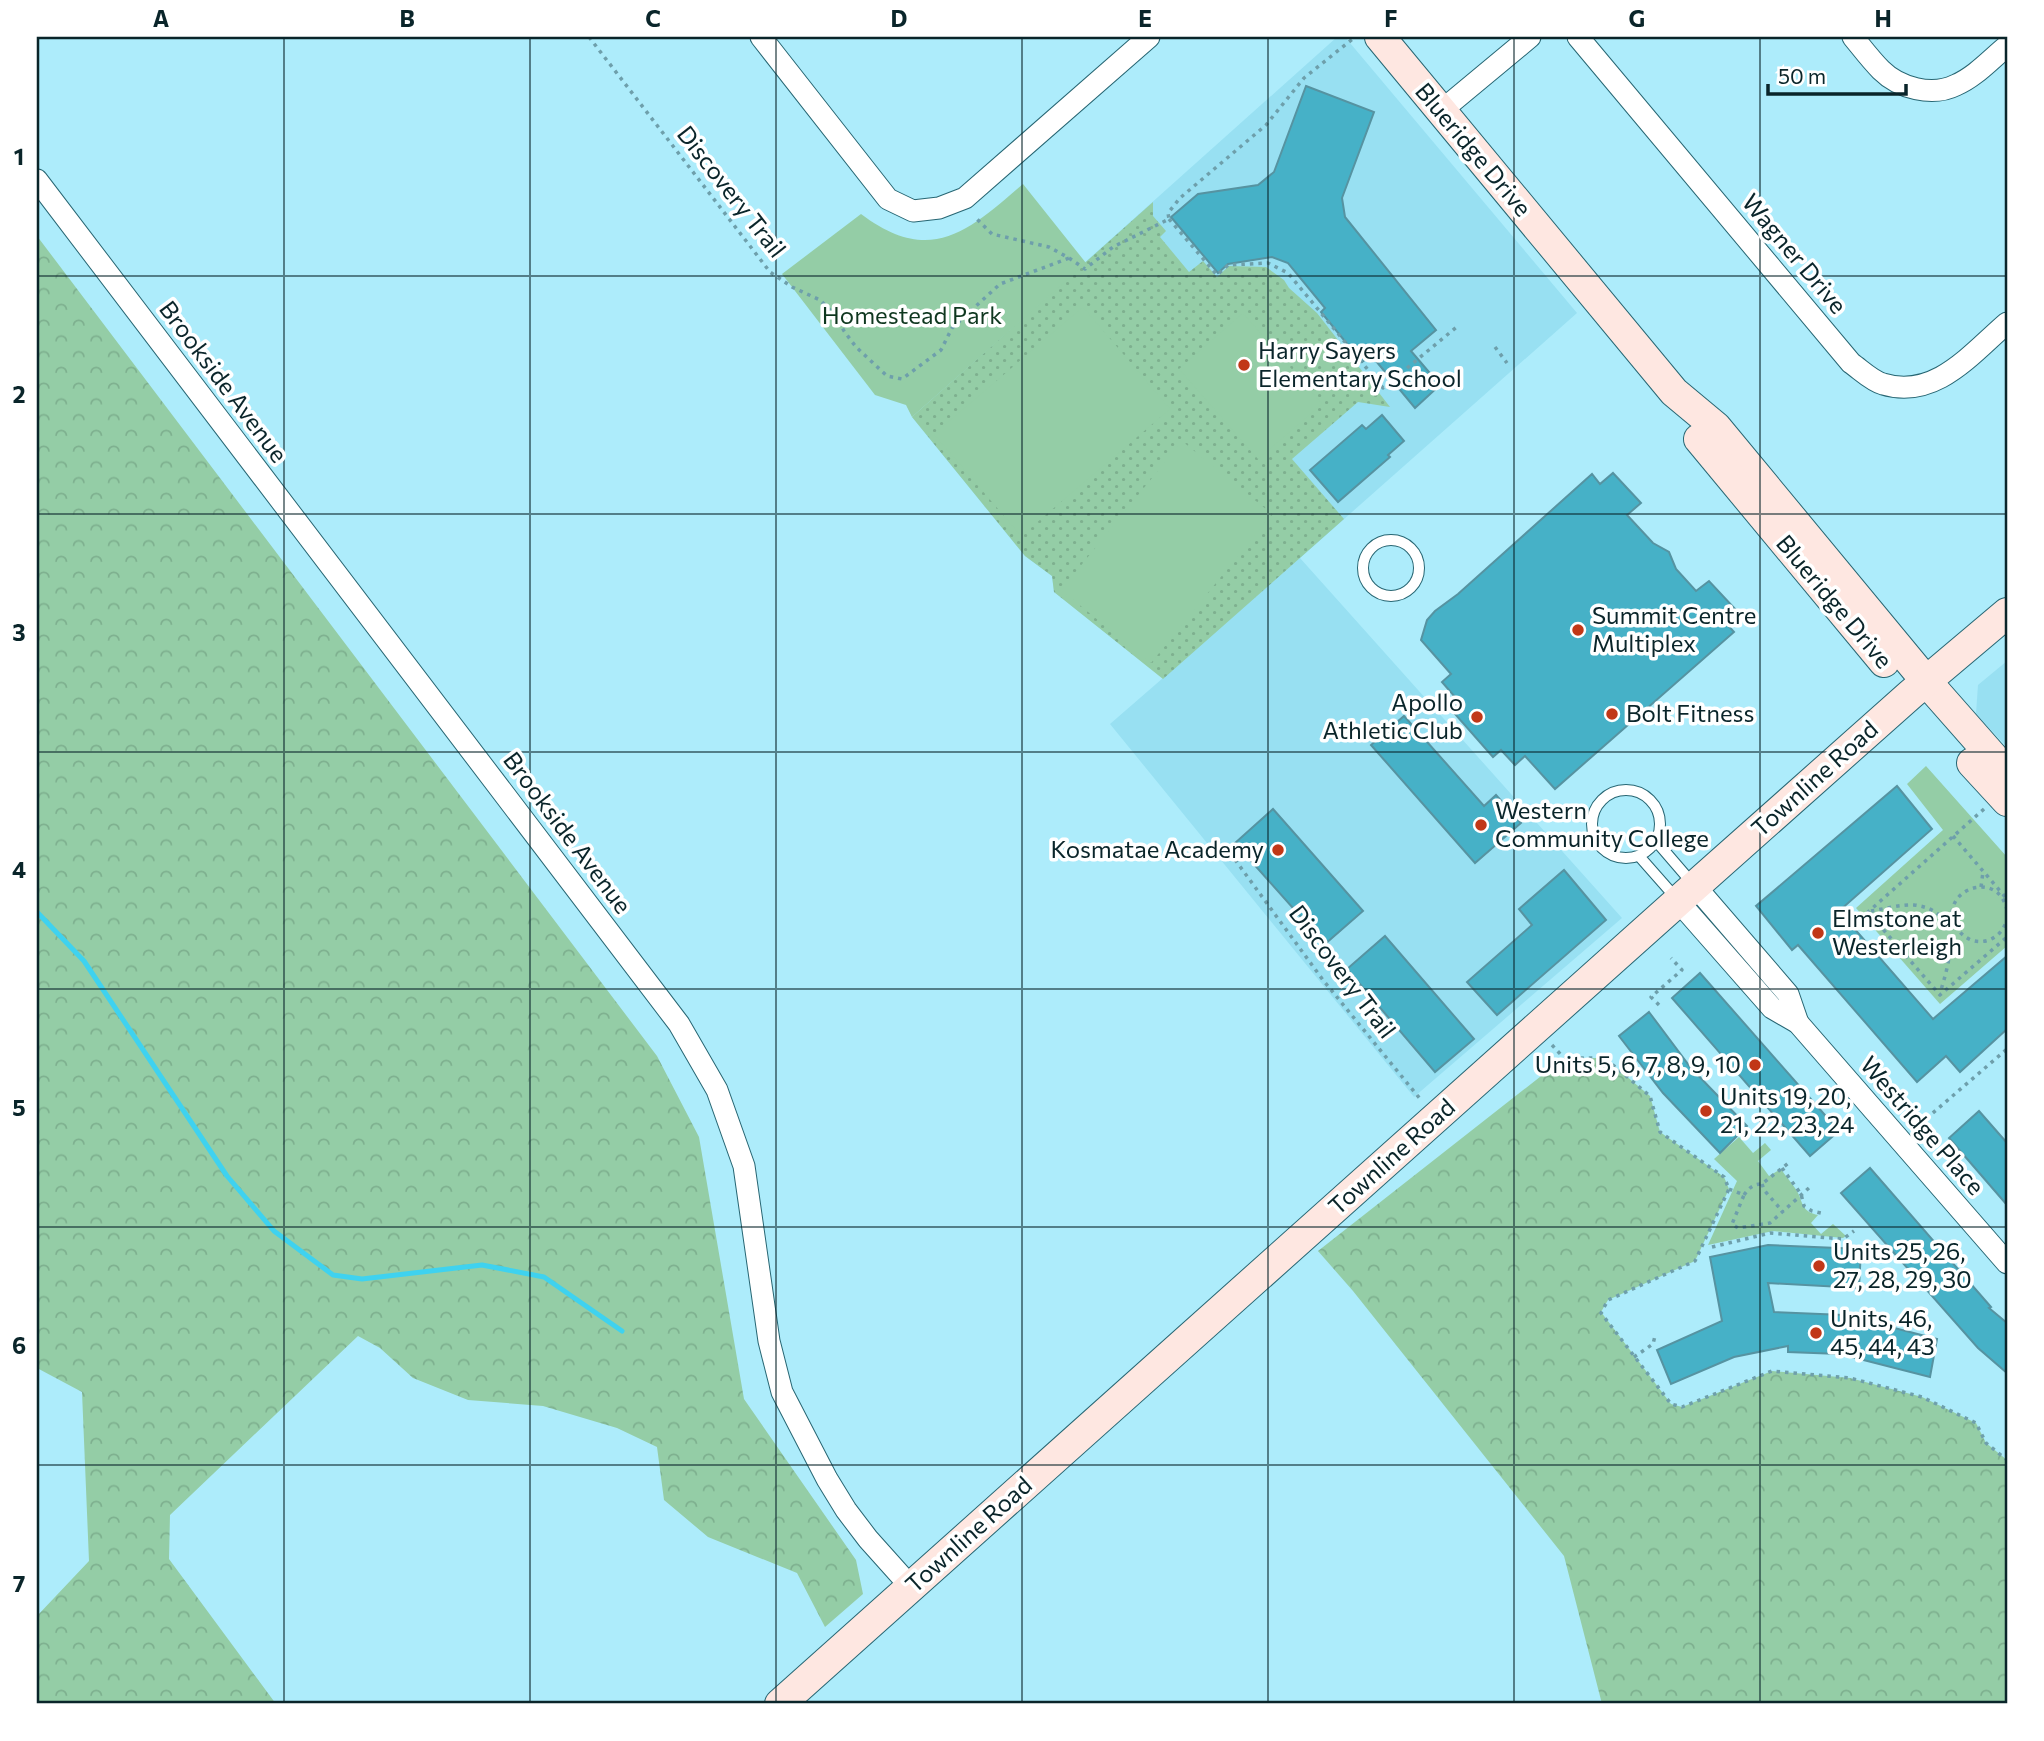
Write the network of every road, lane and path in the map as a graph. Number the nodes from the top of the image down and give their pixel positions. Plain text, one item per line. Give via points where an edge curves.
1 (589, 37) edge
2 (761, 37) edge
3 (1149, 37) edge
4 (1354, 37) edge
5 (1380, 37) edge
6 (1530, 37) edge
7 (1578, 37) edge
8 (1853, 37) edge
9 (2007, 46) edge
10 (1441, 111) junction
11 (37, 180) edge
12 (960, 200) junction
13 (1169, 219) junction
14 (1069, 258) junction
15 (2007, 323) edge
16 (1460, 326) dead end
17 (1495, 347) dead end
18 (1507, 363) dead end
19 (1379, 543) joint
20 (2007, 613) edge
21 (1918, 688) junction
22 (2007, 772) edge
23 (1998, 804) edge
24 (1953, 836) junction
25 (1656, 841) junction
26 (1225, 846) dead end
27 (1639, 856) junction
28 (1983, 871) junction
29 (1981, 887) junction
30 (1687, 893) junction
31 (2007, 903) edge
32 (2007, 910) edge
33 (1868, 912) junction
34 (2007, 917) edge
35 (1955, 924) junction
36 (1947, 925) junction
37 (2007, 937) edge
38 (1671, 958) dead end
39 (1940, 995) junction
40 (1659, 1005) dead end
41 (1537, 1028) junction
42 (2007, 1049) edge
43 (1436, 1117) junction
44 (1920, 1124) dead end
45 (1791, 1161) dead end
46 (1782, 1168) junction
47 (1762, 1184) junction
48 (1811, 1187) dead end
49 (1729, 1189) junction
50 (1801, 1194) junction
51 (1744, 1195) junction
52 (1783, 1212) junction
53 (1821, 1213) dead end
54 (1854, 1231) dead end
55 (1712, 1247) dead end
56 (2007, 1263) edge
57 (1656, 1336) dead end
58 (1634, 1357) junction
59 (2007, 1460) edge
60 (911, 1587) junction
61 (779, 1704) edge

1 - 14 path, Discovery Trail via 770,272 820,300 856,347 887,376 902,379 915,372 941,350 952,328 1000,284
2 - 12 street via 888,199 913,211
3 - 12 street
4 - 13 path via 1304,78 1266,125 1180,198 1168,213
5 - 10 street, Blueridge Drive
6 - 10 street
7 - 15 street, Wagner Drive via 1851,363 1880,384 1910,389 1940,380
8 - 9 street via 1881,71 1913,89 1954,86
10 - 21 street, Blueridge Drive via 1674,392 1700,440
11 - 60 street, Brookside Avenue via 679,1024 717,1090 744,1166 769,1341 782,1392 846,1510
12 - 14 path via 992,234 1049,247
13 - 14 path via 1113,247 1085,269
13 - 16 path via 1217,275 1228,265 1268,263 1288,273 1383,388
17 - 18 path
19 - 19 lane via 1366,555 1366,582 1379,594 1406,592 1418,577 1417,558 1405,544
20 - 21 street, Townline Road
21 - 22 street, Blueridge Drive
21 - 23 street, Blueridge Drive
21 - 30 street, Townline Road
23 - 24 path
24 - 28 path
24 - 33 path
25 - 27 lane
25 - 27 lane via 1657,809 1642,794 1620,791 1601,801 1592,821 1598,843 1616,857
25 - 30 lane
26 - 43 path, Discovery Trail via 1323,980
27 - 30 lane
28 - 29 path
28 - 31 path
29 - 31 path via 1994,890
29 - 35 path via 1968,889 1955,902
30 - 41 street, Townline Road
30 - 56 street, Westridge Place via 1788,994 1798,1023
31 - 32 path
33 - 36 path via 1912,904 1933,910
33 - 39 path
34 - 35 path via 2003,930 1988,941 1970,940
35 - 36 path
36 - 39 path via 1951,951
37 - 39 path
38 - 40 path via 1682,970 1651,997
41 - 43 street, Townline Road
41 - 49 path via 1564,1058 1606,1060 1650,1096 1660,1132 1724,1177
42 - 44 path
43 - 60 street, Townline Road
45 - 46 path
46 - 47 path
46 - 50 path
47 - 51 path via 1750,1187
47 - 52 path
48 - 50 path
49 - 51 path
49 - 58 path via 1695,1261 1608,1300 1601,1312
50 - 52 path
50 - 53 path via 1804,1206
51 - 52 path via 1733,1227 1770,1223
54 - 55 path via 1843,1239 1770,1233
57 - 58 path via 1654,1344
58 - 59 path via 1671,1404 1682,1407 1772,1371 1850,1378 1922,1397 1976,1423 1986,1443
60 - 61 street, Townline Road

